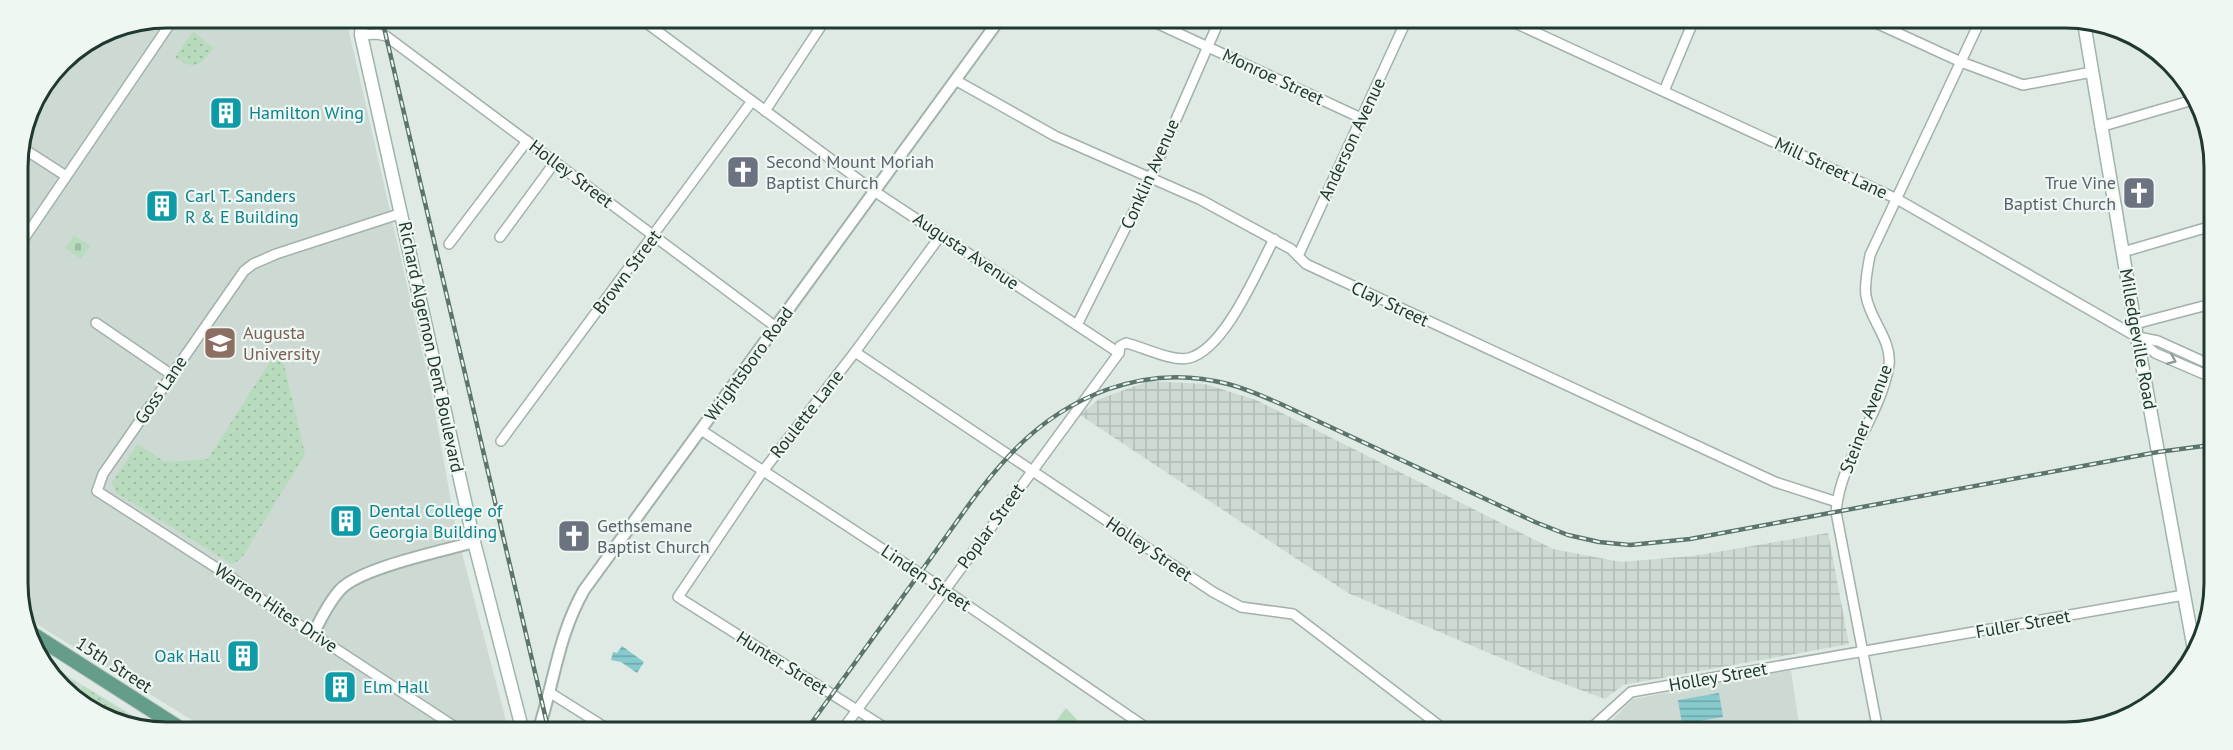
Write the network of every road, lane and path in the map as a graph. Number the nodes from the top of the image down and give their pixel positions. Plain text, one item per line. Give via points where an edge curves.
1 (1168, 28) edge
2 (1215, 28) edge
3 (1403, 28) edge
4 (1527, 28) edge
5 (1690, 28) edge
6 (1889, 28) edge
7 (1977, 28) edge
8 (166, 29) edge
9 (359, 29) edge
10 (362, 29) edge
11 (661, 29) edge
12 (819, 29) edge
13 (993, 29) edge
14 (2085, 30) edge
15 (362, 35) junction
16 (1207, 46) junction
17 (1960, 62) junction
18 (2092, 72) junction
19 (957, 81) junction
20 (1664, 91) junction
21 (753, 101) junction
22 (2188, 102) edge
23 (765, 111) junction
24 (1361, 118) junction
25 (2100, 127) junction
26 (527, 141) junction
27 (30, 153) edge
28 (555, 162) junction
29 (66, 176) junction
30 (1150, 179) junction
31 (874, 191) junction
32 (1897, 199) junction
33 (402, 213) junction
34 (2204, 228) edge
35 (29, 231) edge
36 (941, 235) junction
37 (653, 236) junction
38 (500, 237) dead end
39 (1274, 239) junction
40 (449, 244) dead end
41 (2123, 252) junction
42 (1298, 256) junction
43 (2204, 306) edge
44 (96, 323) dead end
45 (2135, 324) junction
46 (1077, 325) junction
47 (776, 327) junction
48 (2137, 337) junction
49 (855, 352) junction
50 (1119, 353) junction
51 (2204, 362) edge
52 (2204, 374) edge
53 (171, 375) junction
54 (700, 430) junction
55 (501, 441) dead end
56 (1032, 470) junction
57 (763, 471) junction
58 (97, 491) joint
59 (1837, 502) junction
60 (474, 542) junction
61 (945, 590) junction
62 (2184, 595) junction
63 (678, 597) joint
64 (313, 634) junction
65 (40, 638) edge
66 (2192, 639) edge
67 (1862, 652) junction
68 (549, 692) junction
69 (856, 708) junction
70 (1137, 721) edge
71 (1434, 721) edge
72 (1599, 721) edge
73 (1876, 721) edge
74 (170, 722) edge
75 (447, 722) edge
76 (520, 722) edge
77 (541, 722) edge
78 (596, 722) edge
79 (848, 722) edge
80 (876, 722) edge

1 - 16 street, Monroe Street
2 - 16 street, Conklin Avenue
3 - 24 street, Anderson Avenue
4 - 20 street, Mill Street Lane
5 - 20 street
6 - 17 street
7 - 17 street, Steiner Avenue
8 - 29 street
9 - 15 main road
10 - 15 main road
11 - 21 street, Augusta Avenue
12 - 23 street
13 - 19 street, Wrightsboro Road
14 - 18 main road, Milledgeville Road
15 - 26 street, Holley Street via 386,36
15 - 33 main road, Richard Algernon Dent Boulevard
16 - 24 street, Monroe Street
16 - 30 street, Conklin Avenue
17 - 18 street via 2023,85
17 - 32 street, Steiner Avenue
18 - 25 main road, Milledgeville Road
19 - 30 street, Clay Street via 1055,136
19 - 31 street, Wrightsboro Road
20 - 32 street, Mill Street Lane
21 - 23 street, Augusta Avenue
21 - 37 street, Brown Street
22 - 25 street
23 - 31 street, Augusta Avenue
24 - 42 street, Anderson Avenue
25 - 41 main road, Milledgeville Road
26 - 28 street, Holley Street
26 - 40 street
27 - 29 street
28 - 37 street, Holley Street
28 - 38 street
29 - 35 street
30 - 39 street, Clay Street via 1201,200
30 - 46 street, Conklin Avenue
31 - 36 street, Augusta Avenue
31 - 47 street, Wrightsboro Road
32 - 48 street, Mill Street Lane
32 - 59 street, Steiner Avenue via 1870,255 1866,286 1870,309 1890,355 1888,368
33 - 53 street, Goss Lane via 253,264 238,279
33 - 60 main road, Richard Algernon Dent Boulevard
34 - 41 street
36 - 46 street, Augusta Avenue
36 - 49 street, Roulette Lane
37 - 47 street, Holley Street
37 - 55 street, Brown Street
39 - 42 street, Clay Street
39 - 50 street via 1226,328 1203,352 1187,358 1126,344 1120,346
41 - 45 main road, Milledgeville Road
42 - 59 street, Clay Street via 1306,264 1774,482
43 - 45 street
44 - 53 street
45 - 48 main road, Milledgeville Road
46 - 50 street, Augusta Avenue
47 - 54 street, Wrightsboro Road
48 - 51 street, Mill Street Lane
48 -> 52 street, Mill Street Lane via 2155,353
48 - 62 main road, Milledgeville Road
49 - 56 street, Holley Street
49 - 57 street, Roulette Lane
50 - 56 street, Poplar Street
53 - 58 street, Goss Lane via 103,474
54 - 57 street, Linden Street
54 - 68 street, Wrightsboro Road via 584,590 565,629
56 - 61 street, Poplar Street
56 - 71 street, Holley Street via 1213,592 1241,607 1293,615
57 - 61 street, Linden Street
57 - 63 street, Roulette Lane
58 - 64 street, Warren Hites Drive
59 - 67 street, Steiner Avenue
60 - 64 street via 375,570 351,581 333,599
60 - 76 main road, Richard Algernon Dent Boulevard
61 - 69 street, Poplar Street
61 - 70 street, Linden Street
62 - 66 main road, Milledgeville Road
62 - 67 street, Fuller Street
63 - 69 street, Hunter Street
64 - 75 street, Warren Hites Drive
65 - 74 main road, 15th Street
67 - 72 street, Holley Street via 1631,692
67 - 73 street, Steiner Avenue
68 - 77 street, Wrightsboro Road
68 - 78 street
69 - 79 street, Poplar Street
69 - 80 street, Hunter Street

